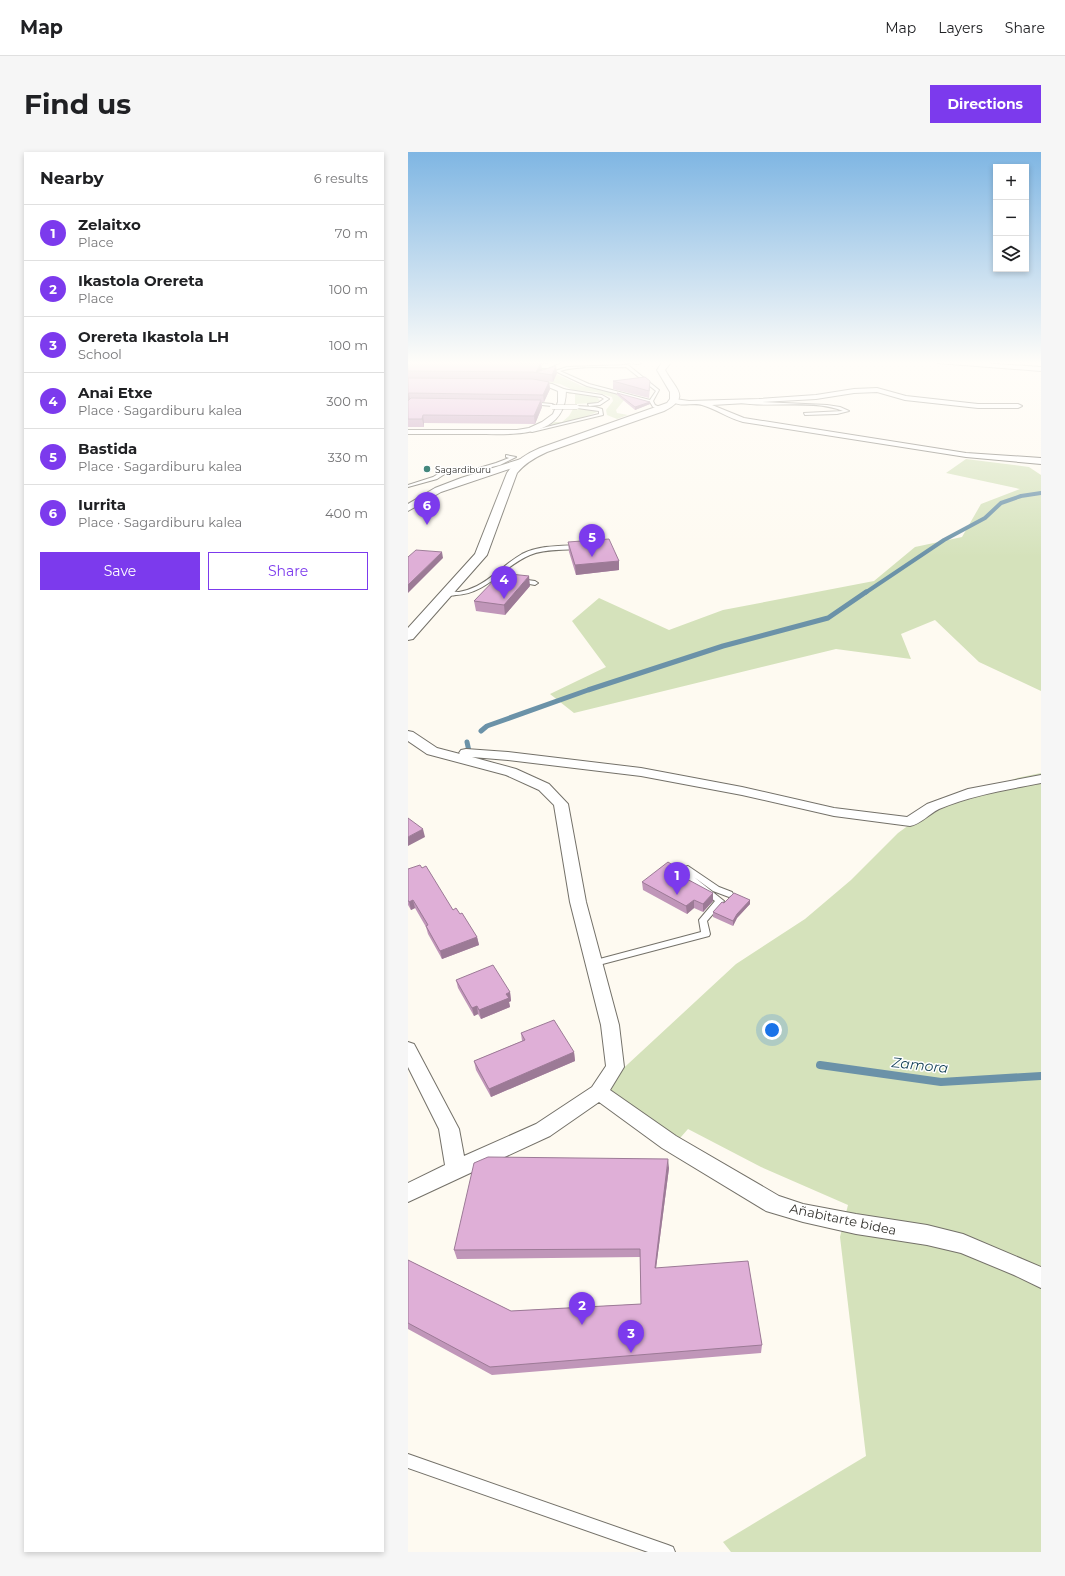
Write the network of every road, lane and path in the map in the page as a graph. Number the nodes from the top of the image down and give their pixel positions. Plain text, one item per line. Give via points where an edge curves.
1 (541, 426) edge
2 (553, 426) edge
3 (611, 426) edge
4 (783, 426) edge
5 (532, 431) junction
6 (408, 432) edge
7 (508, 456) dead end
8 (1041, 461) edge
9 (521, 462) junction
10 (481, 473) junction
11 (503, 479) junction
12 (408, 486) edge
13 (408, 508) edge
14 (590, 547) edge
15 (496, 577) junction
16 (504, 578) edge
17 (511, 580) edge
18 (535, 583) dead end
19 (447, 594) junction
20 (408, 636) edge
21 (408, 735) edge
22 (432, 752) junction
23 (1041, 779) edge
24 (728, 894) dead end
25 (595, 963) junction
26 (408, 1049) edge
27 (599, 1092) junction
28 (456, 1169) junction
29 (408, 1193) edge
30 (1041, 1278) edge
31 (408, 1461) edge
32 (668, 1552) edge

1 - 5 street
2 - 5 lane
3 - 9 street via 549,448
4 - 8 street via 966,455
5 - 6 street
7 - 10 lane via 514,457
9 - 10 street
9 - 11 street
10 - 11 street
10 - 11 street
10 - 12 lane via 450,469 435,478
10 - 13 street via 438,490
11 - 19 street via 481,555
14 - 15 lane via 529,553
15 - 16 lane
15 - 19 lane via 470,593
17 - 18 lane
19 - 20 street
21 - 22 street
22 - 23 street via 508,756 641,772 834,812 910,822 932,807 973,792
22 - 25 street via 511,772 544,787 561,804 578,902
24 - 25 lane via 716,889 688,869 683,873 720,901 703,920 706,934
25 - 27 street via 610,1025 615,1067
26 - 28 street via 449,1129
27 - 28 street via 543,1130
27 - 30 street, Añabitarte bidea via 669,1142 773,1204 803,1213 963,1244
28 - 29 street
31 - 32 lane

